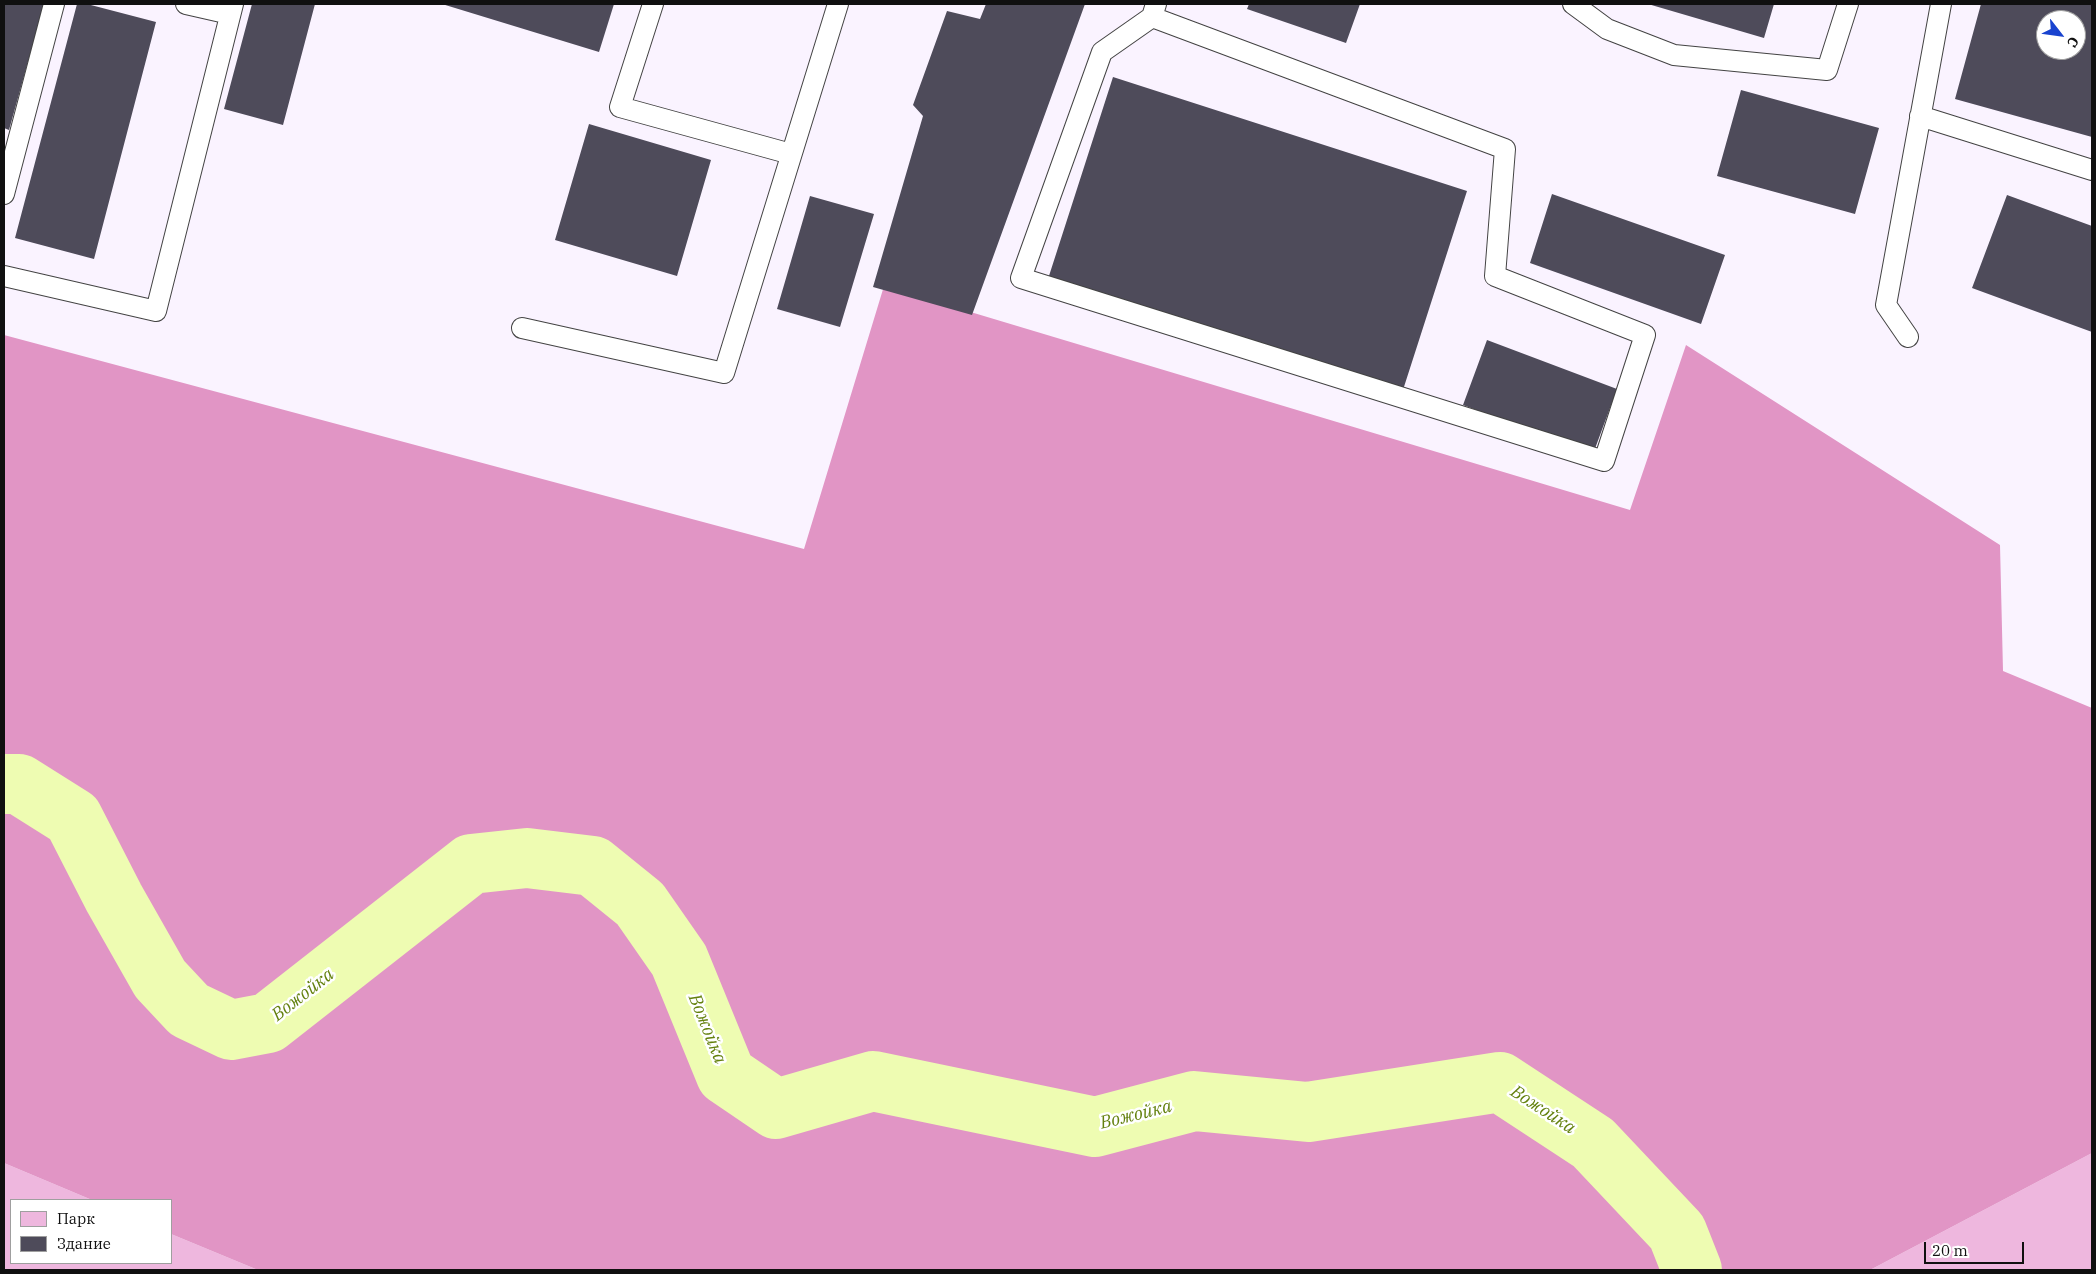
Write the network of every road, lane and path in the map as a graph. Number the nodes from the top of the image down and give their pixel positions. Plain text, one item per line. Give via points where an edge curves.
1 (54, 4) edge
2 (186, 4) edge
3 (653, 4) edge
4 (838, 4) edge
5 (1573, 4) edge
6 (1848, 4) edge
7 (1941, 4) edge
8 (231, 9) edge
9 (1154, 10) edge
10 (1920, 116) junction
11 (10, 148) edge
12 (791, 154) junction
13 (2092, 170) edge
14 (4, 194) edge
15 (4, 276) edge
16 (522, 328) dead end
17 (1908, 338) dead end

1 - 11 lane
2 - 8 lane
3 - 12 lane via 620,107
4 - 12 lane
5 - 6 lane via 1607,29 1674,55 1827,70
7 - 10 lane
8 - 15 lane via 156,311
9 - 9 lane via 1505,149 1495,276 1645,335 1604,461 1022,278 1102,52
10 - 13 lane
10 - 17 lane via 1886,305
11 - 14 lane
12 - 16 lane via 724,373

